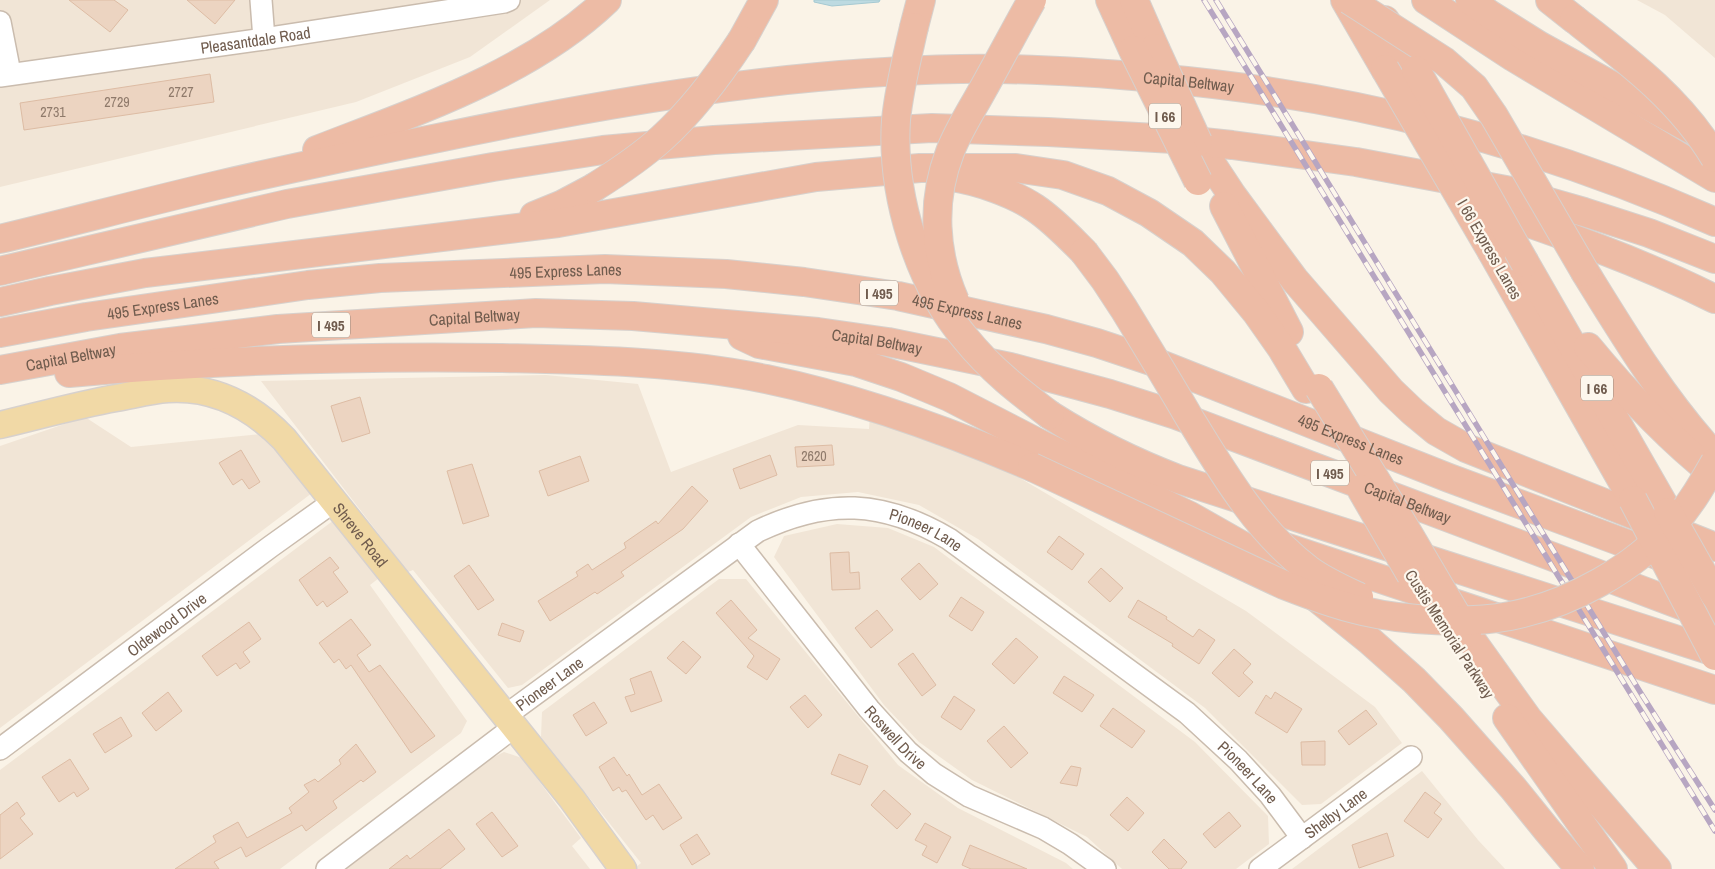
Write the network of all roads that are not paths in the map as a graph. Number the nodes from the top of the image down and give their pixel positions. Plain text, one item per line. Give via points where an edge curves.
1 (261, 0) edge
2 (607, 0) edge
3 (764, 0) edge
4 (921, 0) edge
5 (1032, 0) edge
6 (1110, 0) edge
7 (1134, 0) edge
8 (1344, 0) edge
9 (1349, 0) edge
10 (1372, 0) edge
11 (1426, 0) edge
12 (1550, 0) edge
13 (496, 2) edge
14 (1467, 13) edge
15 (0, 22) edge
16 (264, 39) junction
17 (1144, 49) junction
18 (5, 75) edge
19 (1715, 143) edge
20 (1286, 152) junction
21 (1715, 158) edge
22 (878, 171) junction
23 (1715, 178) edge
24 (1212, 182) junction
25 (216, 186) junction
26 (1715, 220) edge
27 (437, 238) junction
28 (0, 239) edge
29 (1715, 259) edge
30 (0, 271) edge
31 (1541, 290) junction
32 (1715, 299) edge
33 (0, 302) edge
34 (706, 321) junction
35 (0, 332) edge
36 (0, 370) edge
37 (0, 380) edge
38 (1006, 381) junction
39 (1313, 389) junction
40 (0, 425) edge
41 (1715, 456) edge
42 (1715, 462) edge
43 (1715, 476) edge
44 (1633, 500) junction
45 (333, 502) junction
46 (1160, 502) junction
47 (739, 544) junction
48 (1715, 547) edge
49 (1715, 577) edge
50 (1715, 595) edge
51 (1715, 618) edge
52 (1453, 631) junction
53 (1715, 641) edge
54 (1715, 654) edge
55 (1715, 690) edge
56 (1528, 719) junction
57 (510, 722) junction
58 (0, 749) edge
59 (1411, 757) dead end
60 (1302, 838) junction
61 (327, 869) edge
62 (623, 869) edge
63 (1105, 869) edge
64 (1260, 869) edge
65 (1580, 869) edge
66 (1613, 869) edge
67 (1626, 869) edge
68 (1657, 869) edge

1 - 16 street
2 - 25 highway via 568,32 481,83 374,128
3 - 27 highway, bridge via 720,73 662,138 629,165 594,188 533,216
4 - 38 highway, bridge via 899,94 896,122 899,189 919,258 950,319
5 - 38 highway, bridge via 951,150 936,216 937,236 953,295 982,351
6 - 17 highway, I 66
7 - 17 highway
8 - 44 highway, I 66 Express Lanes, bridge
9 - 41 highway, bridge via 1444,61 1474,87 1649,374 1689,428
10 - 31 highway, I 66, bridge via 1416,70
11 - 14 highway
12 - 21 highway, bridge via 1632,64 1668,97 1694,126
13 - 16 street, Pleasantdale Road
14 - 19 highway via 1489,14 1540,46
14 - 23 highway via 1521,62
15 - 18 street
16 - 18 street, Pleasantdale Road
17 - 24 highway, I 66, bridge
17 - 24 highway, bridge via 1201,148
20 - 29 highway via 1511,192 1593,215
20 - 30 highway via 1174,139 932,128 714,140 604,150 241,213
20 - 32 highway via 1452,197 1538,225 1635,262
22 - 27 highway via 816,177 558,223
22 - 39 highway via 1016,168 1063,176 1108,191 1149,213 1193,243 1223,272 1256,312
22 - 52 highway, bridge via 957,178 1001,190 1034,207 1084,252 1105,280 1233,487 1290,554 1336,587
24 - 39 highway, I 66
24 - 48 highway via 1391,391 1436,431 1466,448
25 - 26 highway, Capital Beltway via 501,124 680,92 825,76 1004,69 1101,73 1248,87 1371,109 1531,151
25 - 28 highway, Capital Beltway
27 - 33 highway via 146,273
31 - 43 highway via 1609,372
31 - 50 highway, I 66, bridge
34 - 36 highway, Capital Beltway / I 495 via 536,313 341,324 120,348
34 - 46 highway via 759,344 856,362 901,377 949,397
34 - 51 highway, Capital Beltway / I 495 via 888,342 1010,367 1110,394 1176,415
35 - 49 highway, 495 Express Lanes / I 495 via 308,285 380,278 605,269 665,270 804,282 898,296 1097,343 1160,364 1449,478
37 - 52 highway, bridge via 252,360 404,356 656,363 730,372 831,395 935,427 1032,467 1284,585 1326,601
38 - 54 highway, bridge via 1050,415 1097,443 1178,479
39 - 52 highway, Custis Memorial Parkway / I 66, bridge via 1376,516
40 - 45 main road, Shreve Road via 147,392 190,389 213,394 253,411 270,424
42 - 52 highway, bridge via 1674,523 1633,560 1592,587 1563,600 1516,614 1484,619
44 - 53 highway, bridge
44 - 54 highway, bridge
45 - 57 main road, Shreve Road
45 - 58 street, Oldewood Drive
46 - 55 highway via 1249,535
46 - 65 highway via 1264,558 1369,640 1451,718
47 - 57 street, Pioneer Lane
47 - 60 street, Pioneer Lane via 781,520 830,508 880,510 928,526 1187,714 1238,760 1270,795
47 - 63 street, Roswell Drive via 869,710 908,752 934,774 969,796 1043,828
52 - 56 highway
52 - 66 highway, Custis Memorial Parkway / I 66
56 - 67 highway via 1553,763
56 - 68 highway
57 - 61 street, Pioneer Lane
57 - 62 main road, Shreve Road
59 - 60 street, Shelby Lane
60 - 64 street, Shelby Lane

